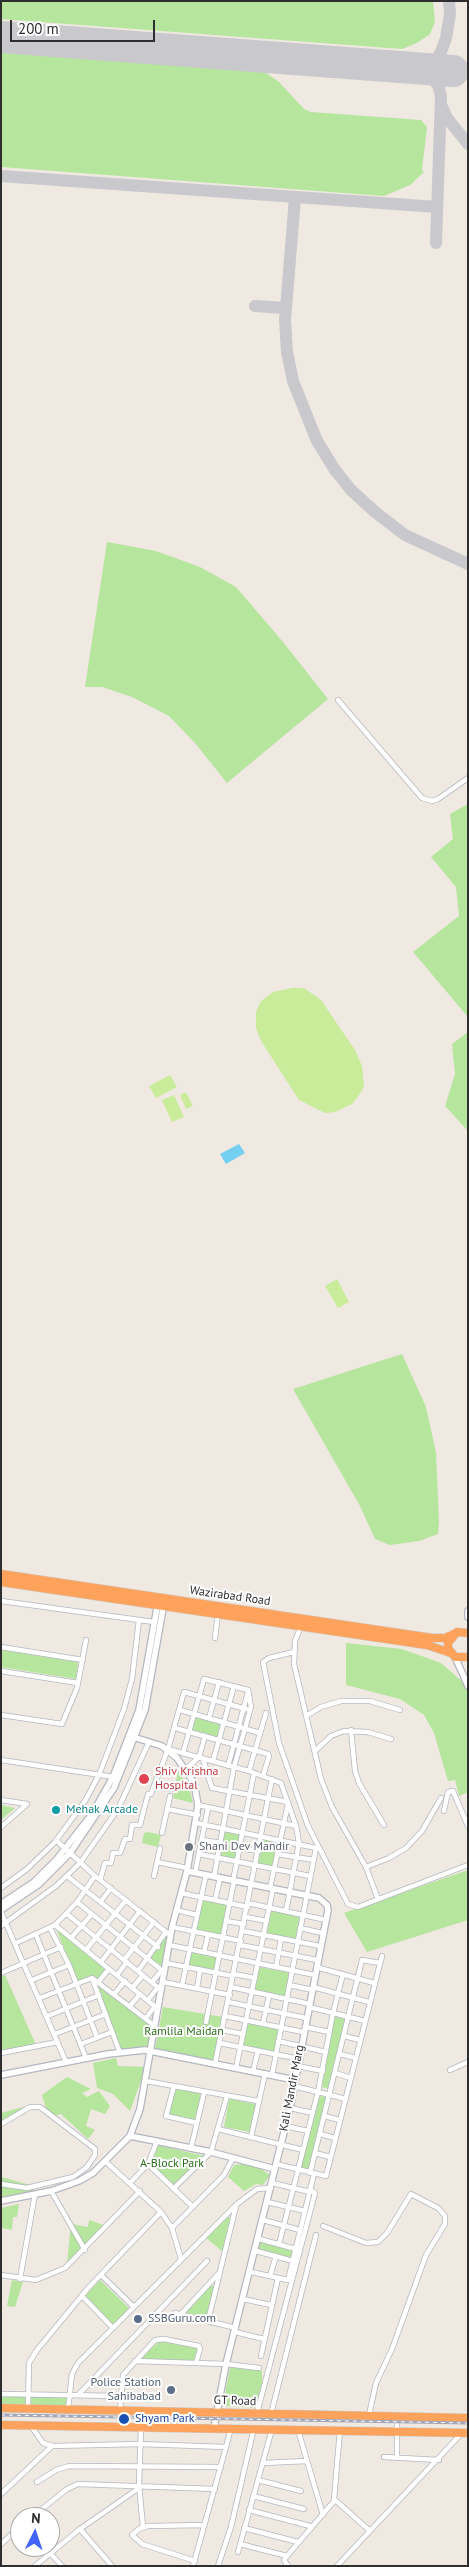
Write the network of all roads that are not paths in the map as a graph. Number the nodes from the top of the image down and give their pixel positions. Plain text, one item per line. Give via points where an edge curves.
1 (338, 700) dead end
2 (468, 778) edge
3 (1, 1574) edge
4 (1, 1582) edge
5 (1, 1601) edge
6 (161, 1601) junction
7 (468, 1611) edge
8 (218, 1614) junction
9 (468, 1617) edge
10 (139, 1620) junction
11 (154, 1622) junction
12 (301, 1626) junction
13 (454, 1634) junction
14 (468, 1634) edge
15 (215, 1638) dead end
16 (86, 1640) dead end
17 (1, 1647) edge
18 (294, 1652) junction
19 (453, 1655) junction
20 (468, 1657) edge
21 (83, 1660) junction
22 (1, 1671) edge
23 (219, 1682) junction
24 (78, 1683) junction
25 (234, 1686) junction
26 (468, 1686) edge
27 (248, 1690) junction
28 (199, 1696) junction
29 (214, 1700) junction
30 (229, 1704) junction
31 (244, 1708) junction
32 (180, 1710) junction
33 (250, 1710) junction
34 (400, 1710) dead end
35 (266, 1713) dead end
36 (194, 1714) junction
37 (1, 1715) edge
38 (306, 1716) junction
39 (209, 1718) junction
40 (224, 1722) junction
41 (238, 1727) junction
42 (175, 1728) junction
43 (245, 1728) junction
44 (352, 1730) junction
45 (189, 1732) junction
46 (260, 1733) junction
47 (205, 1736) junction
48 (133, 1737) junction
49 (391, 1739) dead end
50 (219, 1740) junction
51 (149, 1742) junction
52 (234, 1745) junction
53 (240, 1746) junction
54 (168, 1749) junction
55 (255, 1751) junction
56 (315, 1751) junction
57 (183, 1753) junction
58 (201, 1758) junction
59 (1, 1760) edge
60 (213, 1761) junction
61 (228, 1766) junction
62 (234, 1767) junction
63 (186, 1768) junction
64 (252, 1772) junction
65 (99, 1775) junction
66 (264, 1776) junction
67 (116, 1777) junction
68 (272, 1779) junction
69 (231, 1792) junction
70 (170, 1796) dead end
71 (250, 1796) junction
72 (441, 1798) dead end
73 (1, 1800) edge
74 (269, 1800) junction
75 (288, 1803) junction
76 (198, 1806) junction
77 (208, 1808) junction
78 (167, 1809) junction
79 (444, 1811) dead end
80 (227, 1812) junction
81 (198, 1815) junction
82 (246, 1815) junction
83 (265, 1819) junction
84 (196, 1823) junction
85 (283, 1823) junction
86 (205, 1824) junction
87 (384, 1825) dead end
88 (296, 1826) junction
89 (468, 1826) edge
90 (1, 1827) edge
91 (224, 1828) junction
92 (242, 1832) junction
93 (162, 1833) dead end
94 (262, 1836) junction
95 (280, 1839) junction
96 (56, 1840) junction
97 (202, 1840) junction
98 (221, 1843) junction
99 (299, 1843) junction
100 (160, 1848) dead end
101 (239, 1848) junction
102 (68, 1851) junction
103 (259, 1851) junction
104 (199, 1854) junction
105 (277, 1854) junction
106 (296, 1857) junction
107 (218, 1858) junction
108 (314, 1860) junction
109 (157, 1862) junction
110 (236, 1862) junction
111 (80, 1863) junction
112 (468, 1865) edge
113 (256, 1866) junction
114 (366, 1867) junction
115 (187, 1870) junction
116 (274, 1870) junction
117 (195, 1873) junction
118 (293, 1873) junction
119 (206, 1875) junction
120 (67, 1876) junction
121 (95, 1876) junction
122 (154, 1876) dead end
123 (310, 1876) junction
124 (217, 1878) junction
125 (100, 1880) junction
126 (234, 1881) junction
127 (252, 1885) junction
128 (1, 1888) edge
129 (111, 1888) junction
130 (84, 1889) junction
131 (272, 1889) junction
132 (290, 1892) junction
133 (181, 1893) junction
134 (307, 1896) junction
135 (201, 1897) junction
136 (378, 1899) junction
137 (126, 1900) junction
138 (215, 1900) junction
139 (101, 1901) junction
140 (77, 1902) junction
141 (230, 1903) junction
142 (1, 1904) edge
143 (248, 1905) junction
144 (269, 1908) junction
145 (176, 1910) junction
146 (1, 1911) edge
147 (140, 1911) junction
148 (286, 1911) junction
149 (115, 1912) junction
150 (67, 1914) junction
151 (92, 1914) junction
152 (197, 1914) junction
153 (303, 1915) junction
154 (246, 1917) junction
155 (326, 1920) junction
156 (226, 1921) junction
157 (267, 1921) junction
158 (154, 1922) junction
159 (7, 1923) junction
160 (130, 1924) junction
161 (244, 1924) junction
162 (106, 1925) junction
163 (1, 1926) edge
164 (53, 1926) junction
165 (82, 1926) junction
166 (172, 1927) junction
167 (300, 1928) junction
168 (243, 1931) junction
169 (193, 1932) junction
170 (322, 1933) junction
171 (168, 1934) junction
172 (36, 1935) junction
173 (143, 1935) junction
174 (208, 1935) junction
175 (120, 1936) junction
176 (264, 1936) junction
177 (96, 1937) junction
178 (71, 1938) junction
179 (223, 1938) junction
180 (281, 1939) junction
181 (297, 1942) junction
182 (16, 1943) junction
183 (240, 1943) junction
184 (169, 1946) junction
185 (320, 1946) junction
186 (61, 1947) junction
187 (134, 1947) junction
188 (158, 1947) junction
189 (111, 1949) junction
190 (190, 1949) junction
191 (261, 1949) junction
192 (86, 1950) junction
193 (204, 1952) junction
194 (278, 1953) junction
195 (46, 1954) junction
196 (219, 1955) junction
197 (294, 1956) junction
198 (382, 1956) dead end
199 (148, 1959) junction
200 (237, 1959) junction
201 (317, 1960) junction
202 (24, 1961) junction
203 (126, 1961) junction
204 (101, 1962) junction
205 (166, 1963) junction
206 (258, 1963) junction
207 (380, 1963) junction
208 (69, 1965) junction
209 (186, 1967) junction
210 (276, 1967) junction
211 (316, 1967) junction
212 (109, 1969) junction
213 (200, 1970) junction
214 (292, 1970) junction
215 (138, 1971) junction
216 (163, 1971) junction
217 (53, 1972) junction
218 (1, 1973) edge
219 (216, 1973) junction
220 (342, 1974) junction
221 (117, 1975) junction
222 (143, 1975) junction
223 (234, 1975) junction
224 (315, 1975) junction
225 (92, 1978) junction
226 (255, 1978) junction
227 (358, 1978) junction
228 (32, 1980) junction
229 (99, 1981) junction
230 (125, 1981) junction
231 (152, 1982) junction
232 (163, 1982) junction
233 (76, 1983) junction
234 (374, 1983) junction
235 (182, 1985) junction
236 (289, 1985) junction
237 (133, 1988) junction
238 (160, 1988) junction
239 (197, 1988) junction
240 (231, 1988) junction
241 (313, 1989) junction
242 (60, 1990) junction
243 (212, 1991) junction
244 (252, 1992) junction
245 (114, 1994) junction
246 (140, 1994) junction
247 (230, 1994) junction
248 (338, 1994) junction
249 (99, 1995) junction
250 (269, 1996) junction
251 (40, 1998) junction
252 (354, 1998) junction
253 (286, 1999) junction
254 (148, 2000) junction
255 (83, 2002) junction
256 (228, 2002) junction
257 (369, 2002) junction
258 (130, 2006) junction
259 (249, 2006) junction
260 (310, 2006) junction
261 (157, 2008) junction
262 (68, 2009) junction
263 (266, 2010) junction
264 (332, 2013) junction
265 (106, 2014) junction
266 (284, 2014) junction
267 (48, 2016) junction
268 (225, 2016) junction
269 (349, 2017) junction
270 (146, 2018) junction
271 (306, 2018) junction
272 (90, 2020) junction
273 (246, 2020) junction
274 (365, 2021) junction
275 (206, 2022) dead end
276 (263, 2023) junction
277 (155, 2026) junction
278 (74, 2027) junction
279 (281, 2027) junction
280 (222, 2030) junction
281 (304, 2030) junction
282 (112, 2032) junction
283 (329, 2032) junction
284 (56, 2034) junction
285 (243, 2034) junction
286 (344, 2036) junction
287 (97, 2037) junction
288 (360, 2040) junction
289 (278, 2041) junction
290 (58, 2042) junction
291 (81, 2044) junction
292 (220, 2044) junction
293 (301, 2046) junction
294 (240, 2048) junction
295 (150, 2051) junction
296 (258, 2051) junction
297 (326, 2052) junction
298 (1, 2053) edge
299 (120, 2053) junction
300 (340, 2054) junction
301 (276, 2055) junction
302 (86, 2058) junction
303 (356, 2058) junction
304 (299, 2059) junction
305 (66, 2062) junction
306 (468, 2062) edge
307 (215, 2064) junction
308 (298, 2066) junction
309 (236, 2068) junction
310 (450, 2070) dead end
311 (323, 2071) junction
312 (253, 2072) junction
313 (2, 2073) edge
314 (335, 2073) junction
315 (265, 2074) junction
316 (272, 2075) junction
317 (351, 2078) junction
318 (146, 2081) junction
319 (294, 2083) junction
320 (174, 2086) junction
321 (204, 2092) junction
322 (318, 2092) junction
323 (330, 2094) junction
324 (227, 2096) junction
325 (346, 2098) junction
326 (258, 2101) junction
327 (290, 2108) junction
328 (313, 2113) junction
329 (324, 2116) junction
330 (340, 2120) junction
331 (197, 2123) junction
332 (1, 2124) edge
333 (286, 2126) junction
334 (218, 2129) junction
335 (308, 2131) junction
336 (320, 2134) junction
337 (130, 2136) junction
338 (250, 2137) junction
339 (336, 2138) junction
340 (157, 2141) junction
341 (281, 2144) junction
342 (191, 2148) junction
343 (303, 2150) junction
344 (211, 2152) junction
345 (315, 2153) junction
346 (233, 2158) junction
347 (330, 2158) junction
348 (106, 2162) junction
349 (148, 2164) junction
350 (276, 2167) junction
351 (298, 2170) junction
352 (312, 2174) junction
353 (130, 2183) junction
354 (1, 2184) edge
355 (271, 2186) junction
356 (173, 2188) junction
357 (293, 2188) junction
358 (51, 2191) junction
359 (140, 2191) junction
360 (310, 2191) junction
361 (35, 2194) junction
362 (1, 2201) edge
363 (268, 2202) junction
364 (237, 2204) junction
365 (193, 2207) junction
366 (288, 2207) junction
367 (305, 2211) junction
368 (160, 2212) junction
369 (263, 2220) junction
370 (284, 2226) junction
371 (323, 2226) dead end
372 (172, 2228) junction
373 (300, 2230) junction
374 (316, 2235) dead end
375 (259, 2239) junction
376 (279, 2244) junction
377 (296, 2249) junction
378 (84, 2250) junction
379 (256, 2251) junction
380 (276, 2256) junction
381 (182, 2259) junction
382 (207, 2261) dead end
383 (293, 2261) junction
384 (221, 2271) junction
385 (251, 2272) junction
386 (1, 2275) edge
387 (101, 2275) junction
388 (270, 2276) junction
389 (278, 2278) junction
390 (20, 2279) junction
391 (82, 2296) junction
392 (244, 2299) junction
393 (271, 2305) junction
394 (134, 2307) junction
395 (175, 2313) dead end
396 (181, 2314) junction
397 (208, 2321) junction
398 (113, 2328) junction
399 (235, 2330) junction
400 (264, 2339) junction
401 (261, 2356) dead end
402 (134, 2361) junction
403 (196, 2363) junction
404 (226, 2364) junction
405 (259, 2368) dead end
406 (1, 2394) edge
407 (28, 2394) junction
408 (69, 2394) junction
409 (78, 2395) junction
410 (121, 2396) junction
411 (1, 2408) edge
412 (28, 2409) junction
413 (68, 2410) junction
414 (120, 2410) junction
415 (217, 2412) junction
416 (258, 2413) junction
417 (271, 2414) junction
418 (369, 2415) junction
419 (397, 2416) junction
420 (468, 2418) edge
421 (1, 2424) edge
422 (30, 2425) junction
423 (141, 2427) junction
424 (214, 2428) junction
425 (231, 2428) junction
426 (254, 2428) junction
427 (272, 2429) junction
428 (298, 2429) junction
429 (340, 2430) junction
430 (397, 2431) junction
431 (465, 2433) edge
432 (140, 2444) junction
433 (52, 2446) junction
434 (226, 2447) junction
435 (384, 2457) dead end
436 (397, 2457) junction
437 (439, 2460) junction
438 (307, 2461) junction
439 (263, 2463) junction
440 (139, 2466) junction
441 (221, 2467) junction
442 (258, 2480) junction
443 (37, 2482) dead end
444 (139, 2487) junction
445 (215, 2489) junction
446 (301, 2491) dead end
447 (1, 2494) edge
448 (253, 2496) junction
449 (335, 2500) junction
450 (45, 2507) edge
451 (304, 2509) dead end
452 (249, 2510) junction
453 (323, 2514) junction
454 (204, 2525) junction
455 (310, 2526) junction
456 (143, 2527) junction
457 (244, 2528) junction
458 (80, 2529) junction
459 (370, 2531) junction
460 (298, 2542) junction
461 (60, 2544) edge
462 (240, 2544) junction
463 (238, 2552) dead end
464 (287, 2556) junction
465 (45, 2557) edge
466 (194, 2563) edge
467 (35, 2566) edge
468 (112, 2566) edge
469 (218, 2566) edge
470 (288, 2566) edge
471 (337, 2566) edge

1 - 2 street via 422,798 438,799
3 - 6 highway, Wazirabad Road
4 - 6 highway, Wazirabad Road
5 - 10 street
6 - 8 highway, Wazirabad Road
6 - 11 street
6 - 13 highway, Wazirabad Road via 432,1638
6 - 48 street via 147,1702
7 - 9 street
8 - 12 highway, Wazirabad Road
8 - 15 street
10 - 11 street
10 - 65 street via 132,1679
11 - 48 street
12 - 18 street
12 - 19 highway, Wazirabad Road via 427,1645
13 - 14 highway, Wazirabad Road
13 - 19 highway via 448,1643
16 - 21 street
17 - 21 street
18 - 38 street via 295,1673
18 - 136 street via 263,1662 279,1743 308,1826 348,1904 358,1907
19 - 20 highway, Wazirabad Road
19 - 26 street
21 - 24 street
22 - 24 street
23 - 25 street
23 - 28 street via 204,1679
23 - 29 street
24 - 37 street via 62,1724
25 - 27 street
25 - 30 street
27 - 31 street
27 - 33 street
28 - 29 street
28 - 32 street via 184,1692
28 - 36 street
29 - 30 street
29 - 39 street
30 - 31 street
30 - 40 street
31 - 33 street
31 - 41 street
32 - 36 street
32 - 42 street
33 - 43 street
34 - 38 street via 370,1701 342,1701
35 - 46 street
36 - 39 street
36 - 45 street
38 - 56 street
39 - 40 street
40 - 41 street
40 - 50 street
41 - 43 street
41 - 52 street
42 - 45 street
42 - 54 street
43 - 46 street
43 - 53 street
44 - 49 street
44 - 56 street via 336,1734
44 - 87 street via 359,1783
45 - 47 street
45 - 57 street
46 - 55 street
47 - 50 street
47 - 58 street
48 - 51 street
48 - 67 street
50 - 52 street
50 - 60 street
51 - 54 street
51 - 111 street via 118,1809
52 - 53 street
52 - 61 street
53 - 55 street
53 - 62 street
54 - 57 street
54 - 63 street
54 - 125 street via 151,1794 148,1794 140,1825 132,1825 130,1839 125,1839 120,1853 113,1853 111,1864 105,1863
55 - 64 street
55 - 66 street via 269,1756
56 - 114 street via 332,1807
57 - 58 street
58 - 60 street
58 - 63 street
58 - 69 street via 212,1788
59 - 65 street
60 - 61 street
61 - 62 street
62 - 64 street
62 - 69 street
63 - 76 street via 194,1784
64 - 66 street
64 - 71 street
65 - 67 street
65 - 96 street
66 - 68 street
67 - 102 street via 106,1801
68 - 74 street
68 - 75 street via 281,1783
69 - 71 street
69 - 80 street
70 - 78 street
71 - 74 street
71 - 82 street
72 - 114 street via 422,1831 406,1848
73 - 90 street via 27,1804
74 - 75 street
74 - 83 street
75 - 85 street
75 - 88 street
76 - 77 street
76 - 81 street
77 - 80 street
77 - 86 street
78 - 81 street
78 - 93 street
79 - 89 street via 448,1792 453,1791
80 - 82 street
80 - 91 street
81 - 84 street
82 - 83 street
82 - 92 street
83 - 85 street
83 - 94 street
84 - 86 street
84 - 115 street
85 - 88 street
85 - 95 street
86 - 91 street
86 - 97 street
88 - 99 street
91 - 92 street
91 - 98 street
92 - 94 street
92 - 101 street
94 - 95 street
94 - 103 street
95 - 99 street
95 - 105 street
96 - 102 street
96 - 128 street via 27,1869
97 - 98 street
97 - 104 street
98 - 107 street
99 - 106 street
99 - 108 street via 316,1848
100 - 109 street
101 - 103 street
101 - 110 street
102 - 111 street
102 - 142 street
102 - 146 street via 38,1885
103 - 113 street
104 - 107 street
104 - 117 street
105 - 106 street
105 - 116 street
106 - 108 street
106 - 118 street
107 - 110 street
107 - 124 street
108 - 123 street
109 - 115 street
109 - 122 street
110 - 113 street
110 - 126 street
111 - 120 street
111 - 121 street
112 - 136 street
113 - 116 street
113 - 127 street
114 - 136 street
115 - 117 street
115 - 133 street
116 - 118 street
116 - 131 street
117 - 119 street
118 - 123 street
118 - 132 street
119 - 124 street
119 - 135 street
120 - 130 street
120 - 159 street
121 - 125 street
121 - 130 street
123 - 134 street
124 - 126 street
124 - 138 street
125 - 129 street
126 - 127 street
126 - 141 street
127 - 131 street
127 - 143 street
129 - 137 street
129 - 139 street
130 - 139 street
130 - 140 street
131 - 132 street
131 - 144 street
132 - 134 street
132 - 148 street
133 - 135 street
133 - 145 street
134 - 153 street
134 - 155 street via 324,1901 328,1910
135 - 138 street
135 - 152 street
137 - 147 street
137 - 149 street
138 - 141 street
139 - 149 street
140 - 150 street
140 - 151 street
141 - 143 street
141 - 156 street
143 - 144 street
143 - 154 street
144 - 148 street
144 - 157 street
145 - 152 street
145 - 166 street
146 - 159 street
147 - 158 street
147 - 160 street
148 - 153 street
149 - 160 street
149 - 162 street
150 - 164 street
150 - 165 street
151 - 162 street
151 - 165 street
152 - 169 street
153 - 155 street
153 - 167 street
154 - 157 street
154 - 161 street
155 - 170 street, Kali Mandir Marg
156 - 161 street
156 - 179 street
157 - 176 street
158 - 171 street
158 - 173 street
159 - 163 street
159 - 182 street
160 - 173 street
160 - 175 street
161 - 168 street
162 - 175 street
162 - 177 street
164 - 172 street
164 - 178 street
164 - 186 street
165 - 177 street
165 - 178 street
166 - 169 street
166 - 171 street
167 - 170 street
167 - 181 street
168 - 176 street
168 - 183 street
169 - 174 street
169 - 190 street
170 - 185 street, Kali Mandir Marg
171 - 184 street
171 - 188 street
172 - 182 street
172 - 195 street
173 - 187 street
173 - 188 street
174 - 179 street
174 - 193 street
175 - 187 street
175 - 189 street
176 - 180 street
176 - 191 street
177 - 189 street
177 - 192 street
178 - 192 street
179 - 183 street
179 - 196 street
180 - 181 street
180 - 194 street
181 - 185 street
181 - 197 street
182 - 202 street
183 - 191 street
183 - 200 street
184 - 190 street
184 - 205 street
185 - 201 street, Kali Mandir Marg
186 - 195 street
186 - 208 street
187 - 199 street
187 - 203 street
188 - 199 street
189 - 203 street
189 - 204 street
190 - 193 street
190 - 209 street
191 - 194 street
191 - 206 street
192 - 204 street
193 - 196 street
194 - 197 street
194 - 210 street
195 - 202 street
195 - 217 street
196 - 200 street
196 - 219 street
197 - 201 street
197 - 214 street
198 - 207 street
199 - 215 street
199 - 216 street
200 - 206 street
200 - 223 street
201 - 211 street, Kali Mandir Marg
202 - 218 street
202 - 228 street
203 - 215 street
203 - 221 street
204 - 212 street
205 - 209 street
205 - 216 street
206 - 210 street
206 - 226 street
207 - 227 street via 363,1959
207 - 234 street
208 - 217 street
208 - 233 street
209 - 213 street
209 - 235 street
210 - 214 street
211 - 220 street
211 - 224 street, Kali Mandir Marg
212 - 221 street
212 - 229 street
213 - 219 street
213 - 239 street
214 - 224 street
214 - 236 street
215 - 222 street
216 - 231 street
216 - 232 street
217 - 228 street
217 - 242 street
219 - 223 street
219 - 243 street
220 - 227 street
220 - 248 street
221 - 230 street
222 - 231 street
222 - 237 street
223 - 226 street
223 - 240 street
224 - 241 street, Kali Mandir Marg
225 - 229 street
225 - 233 street
225 - 249 street
226 - 244 street
227 - 234 street
227 - 252 street
228 - 251 street
229 - 245 street
230 - 237 street
230 - 245 street
231 - 238 street
232 - 235 street
232 - 238 street
233 - 242 street
233 - 255 street
234 - 257 street
235 - 239 street
236 - 241 street
236 - 253 street
237 - 246 street
238 - 254 street
238 - 261 street
239 - 243 street
240 - 244 street
240 - 247 street
241 - 248 street
241 - 260 street, Kali Mandir Marg
242 - 251 street
242 - 262 street
243 - 247 street
243 - 275 street
244 - 250 street
244 - 259 street
245 - 258 street
246 - 254 street
246 - 258 street
247 - 256 street
248 - 252 street
248 - 264 street
249 - 255 street
249 - 265 street
250 - 253 street
250 - 263 street
251 - 267 street
252 - 257 street
252 - 269 street
253 - 260 street
253 - 266 street
254 - 261 street
255 - 262 street
255 - 272 street
256 - 259 street
256 - 268 street
257 - 274 street
258 - 270 street
259 - 263 street
259 - 273 street
260 - 264 street
260 - 271 street, Kali Mandir Marg
261 - 270 street
261 - 277 street
262 - 267 street
262 - 278 street
263 - 266 street
263 - 276 street
264 - 269 street
264 - 283 street
265 - 272 street
265 - 282 street
266 - 271 street
266 - 279 street
267 - 284 street
268 - 273 street
268 - 280 street
269 - 274 street
269 - 286 street
270 - 277 street
271 - 281 street, Kali Mandir Marg
272 - 278 street
272 - 287 street
273 - 276 street
273 - 285 street
274 - 288 street
276 - 279 street
277 - 295 street
278 - 284 street
278 - 291 street
279 - 281 street
279 - 289 street
280 - 285 street
280 - 292 street
281 - 283 street
281 - 293 street, Kali Mandir Marg
282 - 287 street
282 - 299 street
283 - 297 street
284 - 290 street
285 - 294 street
286 - 288 street
286 - 300 street
287 - 291 street
288 - 303 street
289 - 293 street
289 - 301 street
290 - 298 street
290 - 305 street
291 - 302 street
292 - 294 street
292 - 307 street
293 - 297 street
293 - 304 street, Kali Mandir Marg
294 - 296 street
294 - 309 street
295 - 299 street
295 - 307 street
295 - 318 street
296 - 301 street
296 - 312 street
297 - 311 street
299 - 302 street
300 - 303 street
300 - 314 street
301 - 304 street
301 - 316 street
302 - 305 street
303 - 317 street
304 - 308 street, Kali Mandir Marg
305 - 313 street
306 - 310 street
307 - 309 street
308 - 311 street
308 - 319 street, Kali Mandir Marg
309 - 312 street
311 - 322 street
312 - 315 street
314 - 317 street
314 - 323 street
315 - 316 street
315 - 326 street
316 - 319 street
317 - 325 street
318 - 320 street
318 - 337 street
319 - 322 street
319 - 327 street, Kali Mandir Marg
320 - 321 street
320 - 331 street via 166,2116
321 - 324 street
321 - 331 street
322 - 323 street
322 - 328 street
323 - 325 street
323 - 329 street
324 - 326 street
324 - 334 street
325 - 330 street
326 - 338 street
327 - 328 street
327 - 333 street, Kali Mandir Marg
328 - 335 street
329 - 330 street
329 - 336 street
330 - 339 street
331 - 342 street
332 - 354 street via 30,2107 40,2107 95,2149 87,2167 73,2177 27,2188
333 - 335 street
333 - 341 street, Kali Mandir Marg
334 - 338 street
334 - 344 street
335 - 343 street
336 - 339 street
336 - 345 street
337 - 340 street
337 - 348 street
338 - 341 street
339 - 347 street
340 - 342 street
340 - 349 street
341 - 343 street
341 - 350 street, Kali Mandir Marg
342 - 344 street
343 - 351 street
344 - 346 street
344 - 356 street
345 - 347 street
345 - 352 street
346 - 350 street
346 - 365 street via 224,2175
347 - 352 street via 325,2177
348 - 353 street
348 - 358 street via 79,2181
349 - 353 street
349 - 356 street
350 - 351 street
350 - 355 street, Kali Mandir Marg
351 - 352 street
351 - 357 street
352 - 360 street
353 - 359 street
355 - 357 street
355 - 363 street, Kali Mandir Marg
355 - 364 street via 257,2189
356 - 365 street
357 - 360 street
357 - 366 street
358 - 361 street
358 - 378 street
359 - 368 street
359 - 378 street
360 - 367 street
360 - 416 street via 315,2193
361 - 362 street
361 - 390 street
363 - 366 street
363 - 369 street, Kali Mandir Marg
364 - 381 street
364 - 384 street
365 - 372 street
366 - 367 street
366 - 370 street
367 - 373 street
368 - 372 street
368 - 387 street
369 - 370 street
369 - 375 street, Kali Mandir Marg
370 - 373 street
370 - 376 street
371 - 418 street via 366,2243 378,2242 411,2194 438,2208 445,2216 443,2228 426,2255 392,2349 376,2383
372 - 381 street
373 - 377 street
374 - 417 street
375 - 376 street
375 - 379 street, Kali Mandir Marg
376 - 377 street
377 - 383 street
378 - 390 street via 48,2277
379 - 380 street
379 - 385 street, Kali Mandir Marg
380 - 383 street
380 - 388 street
381 - 394 street
382 - 409 street
383 - 389 street via 288,2280
384 - 396 street
384 - 397 street
385 - 388 street
385 - 392 street, Kali Mandir Marg
386 - 390 street
387 - 391 street
387 - 394 street
388 - 389 street
389 - 393 street
391 - 398 street
391 - 407 street via 30,2360
392 - 393 street
392 - 399 street, Kali Mandir Marg
393 - 400 street
394 - 398 street
395 - 396 street
396 - 397 street
397 - 399 street
398 - 408 street via 74,2368
399 - 400 street
399 - 404 street, Kali Mandir Marg
400 - 401 street
402 - 403 street
402 - 403 street via 160,2339 199,2346
402 - 410 street via 122,2377
403 - 404 street
404 - 405 street
404 - 415 street, Kali Mandir Marg
406 - 407 street
407 - 408 street
407 - 412 street
408 - 409 street
408 - 413 street
409 - 410 street
410 - 414 street
411 - 412 highway, GT Road
412 - 413 highway, GT Road
413 - 414 highway, GT Road
414 - 415 highway, GT Road
415 - 416 highway, GT Road
415 - 424 street, Kali Mandir Marg
416 - 417 highway, GT Road
417 - 418 highway, GT Road
418 - 419 highway, GT Road
419 - 420 highway, GT Road
419 - 430 street
421 - 422 highway
422 - 423 highway
422 - 433 street via 44,2443
423 - 424 highway
423 - 432 street
424 - 425 highway
425 - 426 highway
425 - 434 street
426 - 427 highway
426 - 469 street via 231,2527
427 - 428 highway
427 - 439 street
428 - 429 highway
428 - 438 street
429 - 430 highway
429 - 449 street via 333,2492
430 - 431 highway
430 - 436 street
431 - 437 street
432 - 433 street
432 - 434 street
432 - 440 street
433 - 447 street
434 - 441 street
435 - 436 street
436 - 437 street
437 - 459 street
438 - 439 street
438 - 453 street
439 - 442 street
440 - 441 street
440 - 443 street via 69,2466
440 - 444 street
441 - 445 street
442 - 446 street
442 - 448 street
444 - 445 street
444 - 450 street via 72,2486
444 - 456 street
444 - 458 street
445 - 454 street
448 - 451 street
448 - 452 street
449 - 453 street
449 - 459 street
452 - 455 street
452 - 457 street
453 - 455 street
454 - 456 street
454 - 466 street
455 - 460 street
456 - 466 street via 132,2535 140,2543
457 - 460 street
457 - 462 street
458 - 461 street
458 - 468 street
459 - 471 street
460 - 464 street
462 - 463 street
462 - 464 street
464 - 470 street via 284,2560
465 - 467 street

